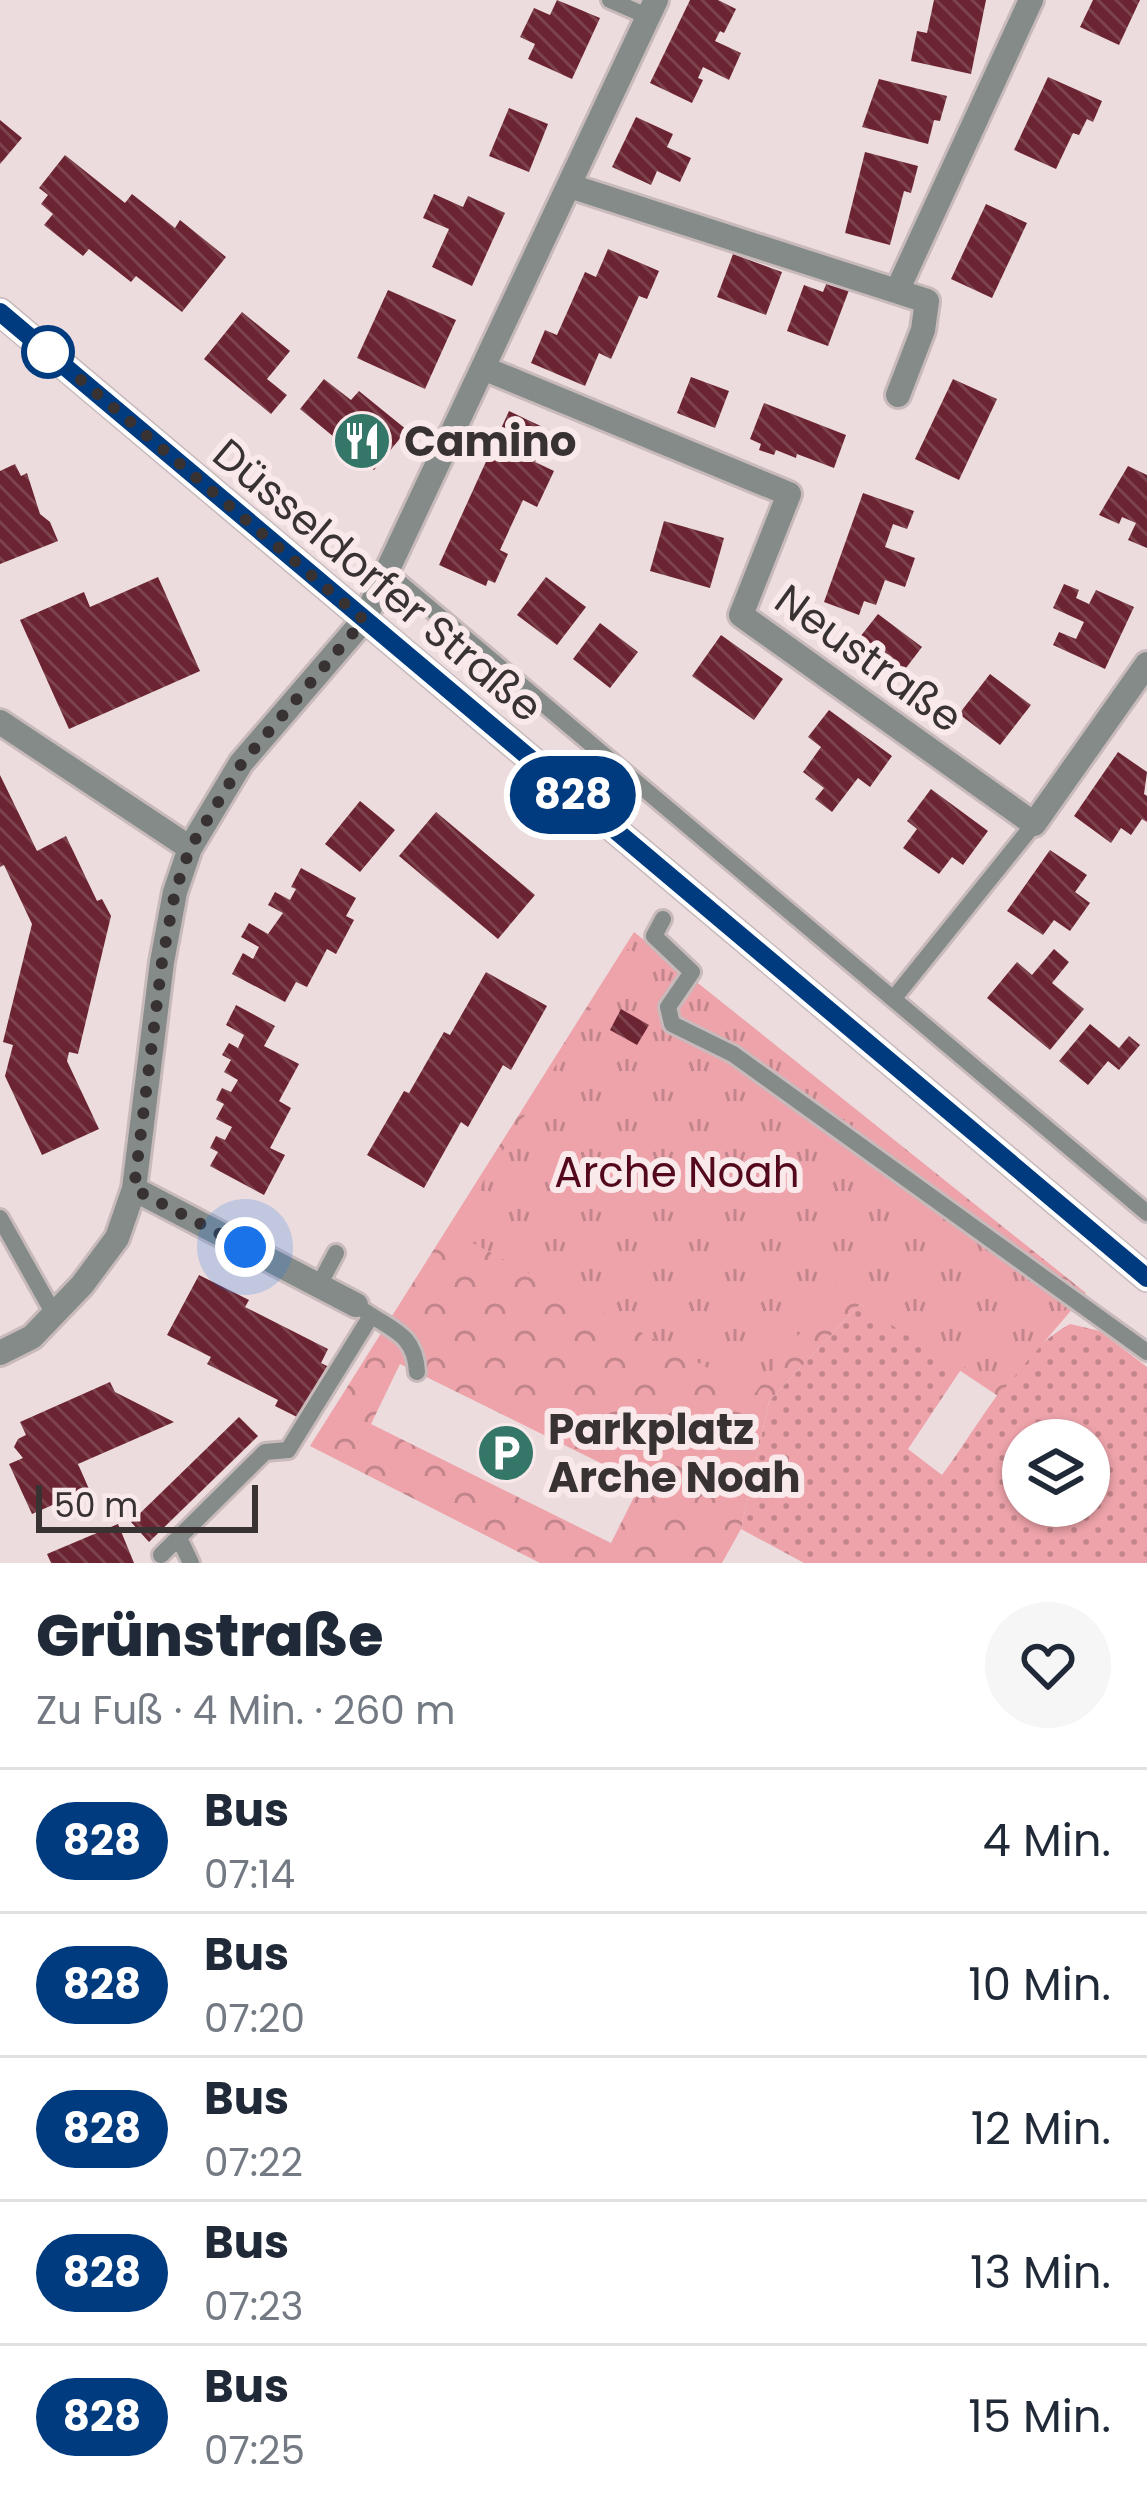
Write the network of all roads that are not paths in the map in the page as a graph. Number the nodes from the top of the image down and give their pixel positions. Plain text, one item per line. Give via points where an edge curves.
1 (610, 0) edge
2 (1031, 0) edge
3 (653, 8) edge
4 (570, 186) junction
5 (897, 291) junction
6 (0, 312) edge
7 (483, 368) junction
8 (898, 395) dead end
9 (387, 572) junction
10 (364, 620) junction
11 (1147, 664) edge
12 (0, 722) edge
13 (1034, 824) junction
14 (190, 848) junction
15 (663, 919) dead end
16 (894, 998) junction
17 (134, 1189) junction
18 (1147, 1213) edge
19 (0, 1218) edge
20 (336, 1253) dead end
21 (1147, 1278) edge
22 (319, 1286) junction
23 (364, 1310) junction
24 (54, 1314) junction
25 (1147, 1352) edge
26 (0, 1353) edge
27 (417, 1372) dead end
28 (178, 1538) junction
29 (161, 1555) dead end
30 (191, 1563) edge

1 - 3 lane
2 - 5 street
3 - 4 street
4 - 5 street
4 - 7 street
5 - 8 street via 927,301
6 - 10 main road, Düsseldorfer Straße
7 - 9 street
7 - 13 street, Neustraße via 788,494 741,614
9 - 10 street
9 - 16 lane
10 - 14 street via 242,763
10 - 21 main road, Düsseldorfer Straße
11 - 13 street
12 - 14 street
13 - 16 lane
14 - 17 street via 162,962
15 - 25 lane via 654,936 692,973 668,1007 672,1024 733,1054
16 - 18 lane
17 - 22 street
17 - 24 street via 117,1238
19 - 24 lane
20 - 22 lane
22 - 23 street
23 - 27 lane via 408,1340
23 - 28 lane via 288,1450 265,1453
24 - 26 street
28 - 29 lane
28 - 30 lane

